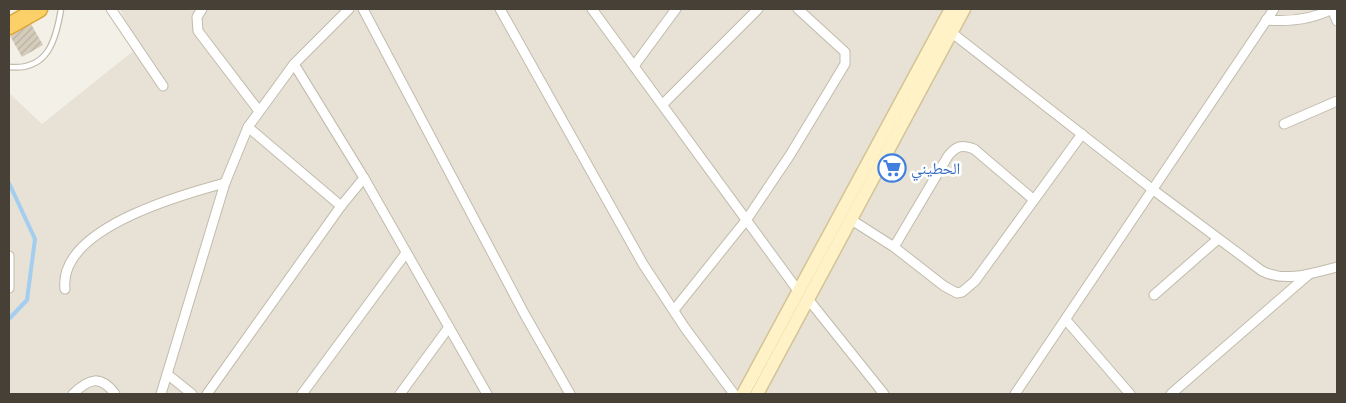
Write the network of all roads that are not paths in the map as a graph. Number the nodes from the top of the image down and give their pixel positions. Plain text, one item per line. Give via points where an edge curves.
1 (39, 9) edge
2 (61, 9) edge
3 (111, 9) edge
4 (202, 9) edge
5 (349, 9) edge
6 (363, 9) edge
7 (500, 9) edge
8 (592, 9) edge
9 (676, 9) edge
10 (758, 9) edge
11 (798, 9) edge
12 (951, 9) edge
13 (964, 9) edge
14 (1274, 9) edge
15 (1332, 9) edge
16 (1266, 20) junction
17 (1337, 21) edge
18 (9, 26) edge
19 (947, 28) junction
20 (294, 64) junction
21 (9, 66) edge
22 (634, 66) junction
23 (163, 86) dead end
24 (1337, 101) edge
25 (663, 104) junction
26 (259, 111) junction
27 (1284, 124) dead end
28 (248, 127) junction
29 (1082, 134) junction
30 (364, 178) junction
31 (225, 183) junction
32 (1152, 189) junction
33 (1034, 200) junction
34 (342, 206) junction
35 (747, 219) junction
36 (850, 219) junction
37 (1218, 239) junction
38 (894, 247) junction
39 (406, 253) junction
40 (9, 256) edge
41 (1337, 267) edge
42 (1308, 274) junction
43 (9, 288) edge
44 (64, 289) dead end
45 (803, 295) junction
46 (1154, 295) dead end
47 (674, 310) junction
48 (1066, 320) junction
49 (449, 327) junction
50 (167, 374) junction
51 (73, 394) edge
52 (115, 394) edge
53 (161, 394) edge
54 (192, 394) edge
55 (207, 394) edge
56 (302, 394) edge
57 (400, 394) edge
58 (487, 394) edge
59 (570, 394) edge
60 (734, 394) edge
61 (744, 394) edge
62 (757, 394) edge
63 (884, 394) edge
64 (1015, 394) edge
65 (1130, 394) edge
66 (1171, 394) edge

1 - 18 highway
2 - 21 lane via 57,35 48,53 31,64
3 - 23 street
4 - 26 street via 197,16 198,31
5 - 20 street
6 - 59 street
7 - 47 street via 643,264
8 - 22 street
9 - 22 street
10 - 25 street
11 - 35 street via 845,52 845,64
12 - 19 main road
13 - 19 main road
14 - 16 street
15 - 16 street via 1303,20
15 - 17 street
16 - 32 street
19 - 29 street
19 - 36 main road
19 - 45 main road
20 - 26 street
20 - 30 street
22 - 25 street
24 - 27 street
25 - 35 street
26 - 28 street
28 - 31 street
28 - 34 street
29 - 32 street
29 - 33 street
30 - 34 street
30 - 39 street
31 - 44 street via 162,203 100,231 70,260 63,276
31 - 50 street
32 - 37 street
32 - 48 street
33 - 38 street via 975,281 962,292 944,286
33 - 38 street via 974,149 957,147 948,156
34 - 55 street
35 - 45 street
35 - 47 street
36 - 38 street
36 - 45 main road
37 - 42 street via 1268,274 1289,277
37 - 46 street
39 - 49 street
39 - 56 street
40 - 43 street
41 - 42 street
42 - 66 street
45 - 61 main road
45 - 62 main road
45 - 63 street
47 - 60 street
48 - 64 street
48 - 65 street
49 - 57 street
49 - 58 street
50 - 53 street
50 - 54 street
51 - 52 street via 98,380 105,382

